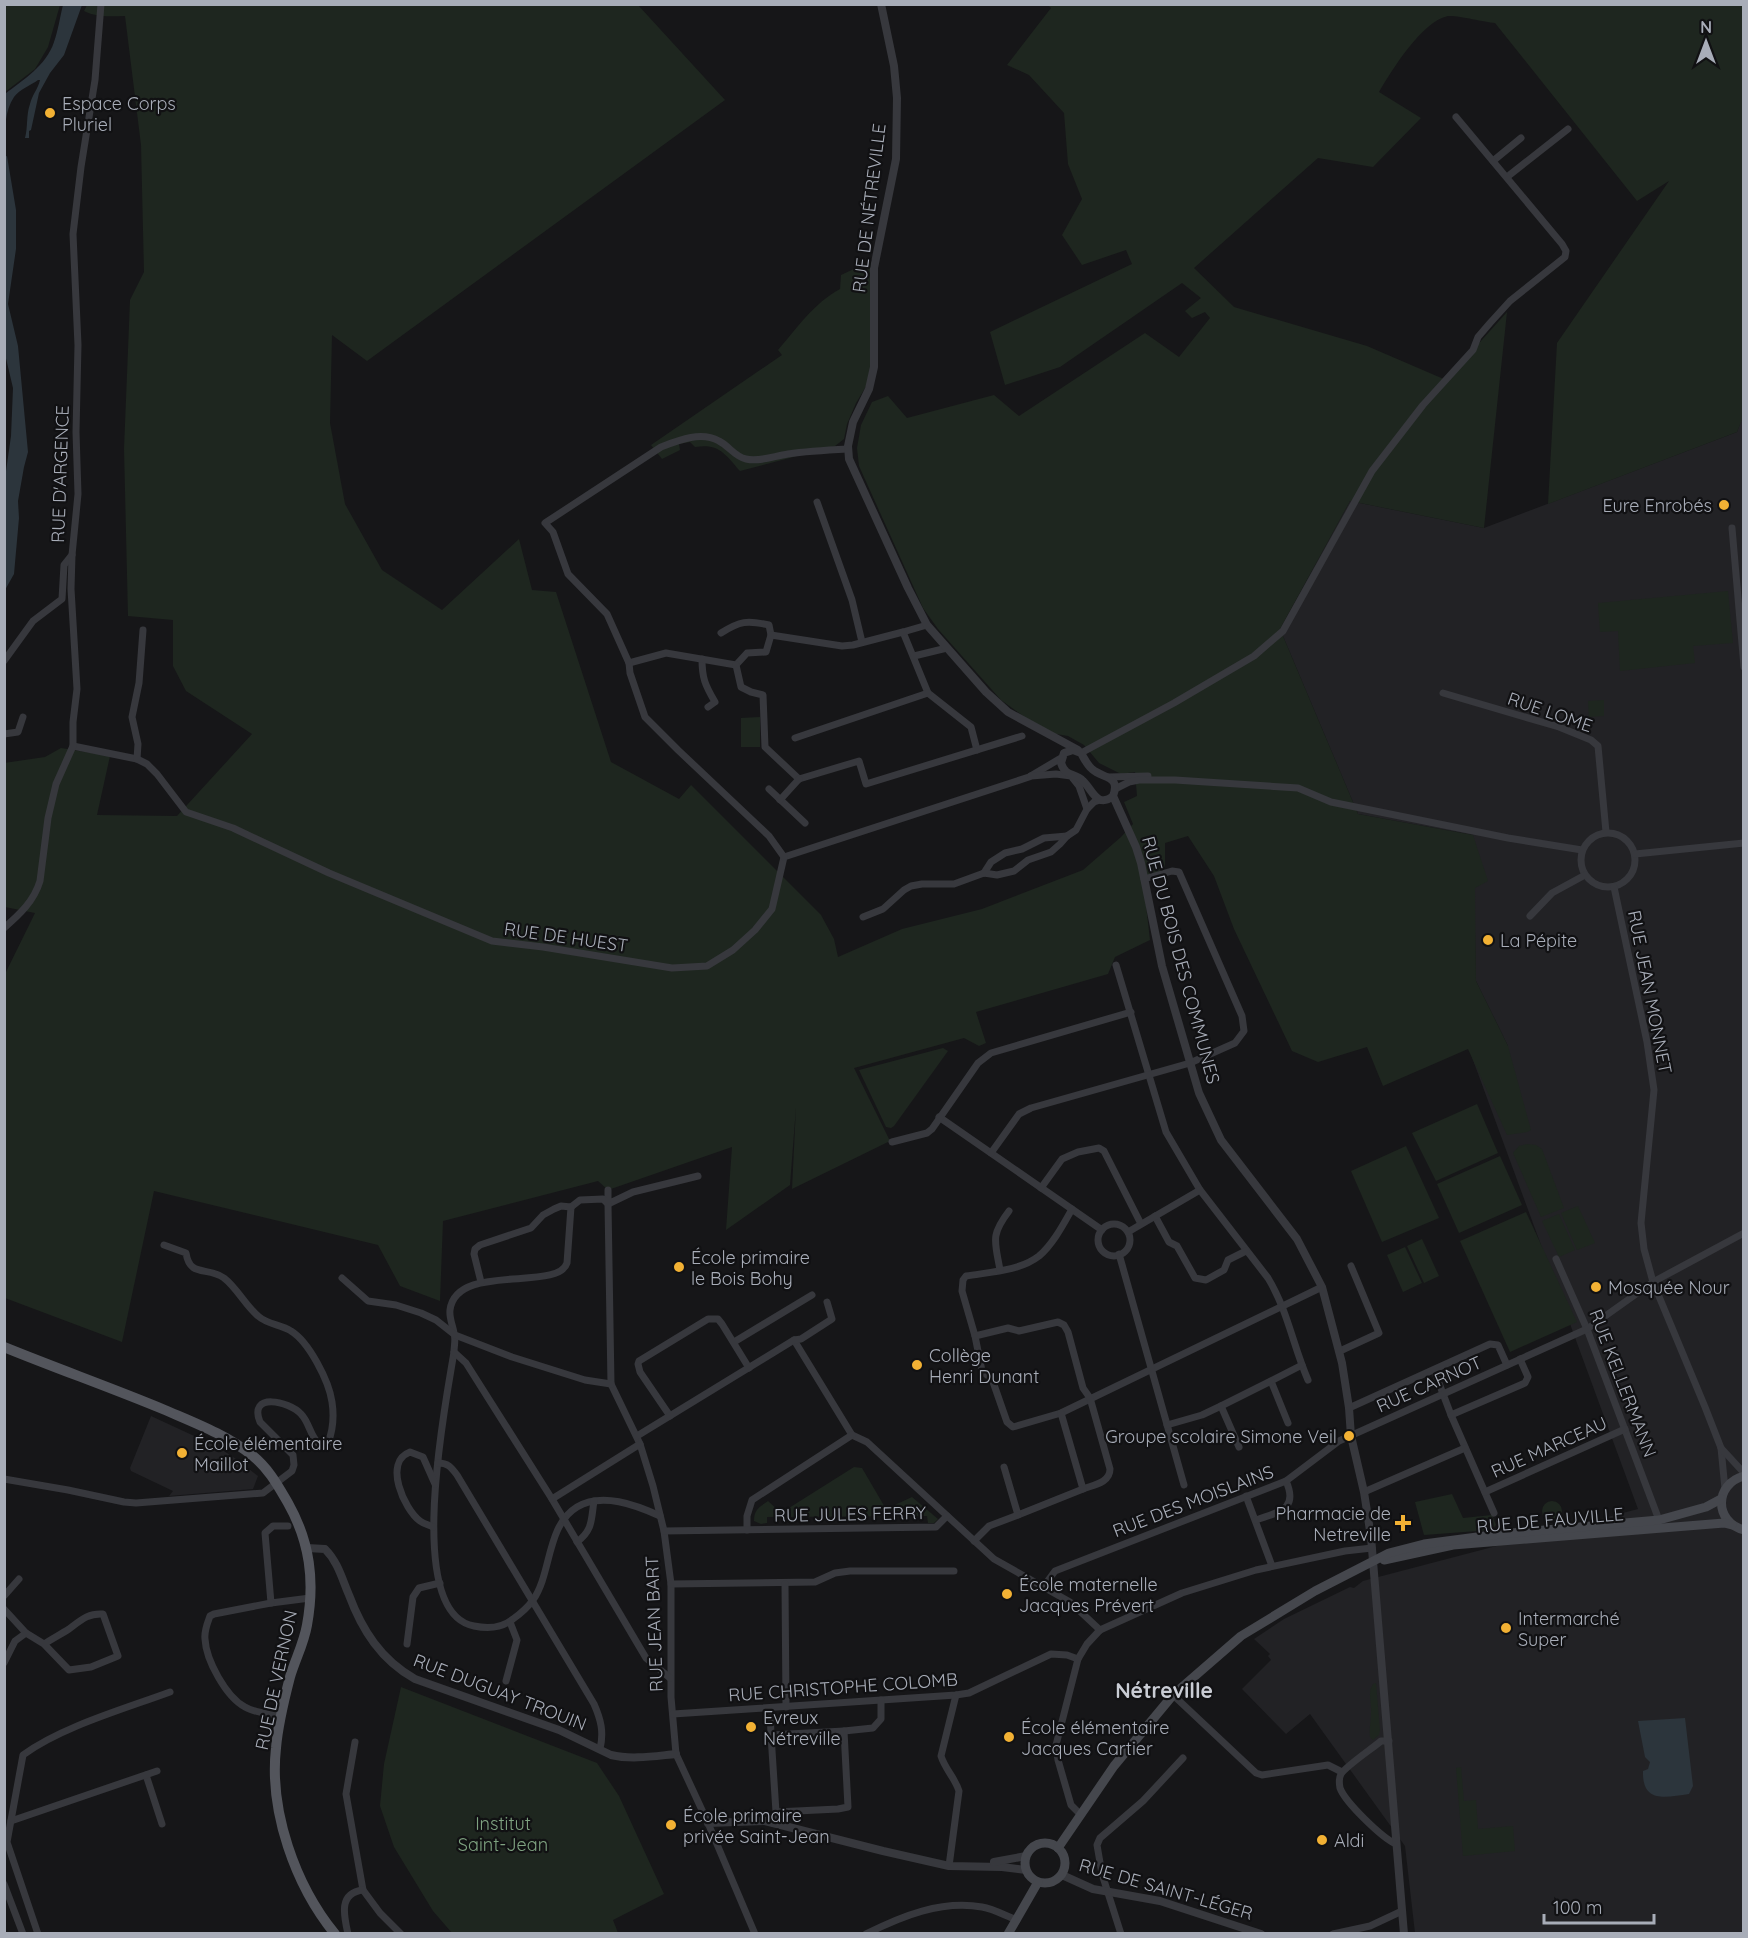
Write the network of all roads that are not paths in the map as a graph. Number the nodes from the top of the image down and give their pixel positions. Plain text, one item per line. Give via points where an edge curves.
1 (101, 4) edge
2 (881, 4) edge
3 (1456, 117) dead end
4 (1568, 129) dead end
5 (1521, 138) dead end
6 (1493, 161) junction
7 (1507, 177) junction
8 (848, 449) junction
9 (817, 502) dead end
10 (1732, 528) dead end
11 (72, 555) junction
12 (927, 625) junction
13 (143, 630) dead end
14 (903, 632) junction
15 (721, 633) dead end
16 (771, 635) junction
17 (862, 642) junction
18 (947, 648) junction
19 (914, 656) junction
20 (702, 659) junction
21 (4, 661) edge
22 (629, 663) junction
23 (736, 665) junction
24 (1743, 667) edge
25 (927, 693) junction
26 (1443, 693) dead end
27 (708, 707) dead end
28 (23, 717) dead end
29 (1045, 733) junction
30 (4, 734) edge
31 (1022, 736) dead end
32 (795, 738) dead end
33 (73, 746) junction
34 (977, 750) junction
35 (1081, 753) junction
36 (1061, 758) junction
37 (137, 759) junction
38 (1071, 776) junction
39 (1029, 777) junction
40 (1109, 777) junction
41 (799, 779) junction
42 (1175, 780) junction
43 (770, 789) dead end
44 (1114, 792) junction
45 (780, 800) junction
46 (1100, 800) junction
47 (1087, 809) junction
48 (805, 823) dead end
49 (1606, 832) junction
50 (1067, 836) junction
51 (1743, 843) edge
52 (1582, 850) junction
53 (1635, 854) junction
54 (784, 857) junction
55 (984, 873) junction
56 (1585, 875) junction
57 (1144, 879) junction
58 (1614, 887) junction
59 (1530, 916) dead end
60 (863, 917) dead end
61 (4, 928) edge
62 (1116, 965) dead end
63 (1131, 1012) junction
64 (1190, 1063) junction
65 (1148, 1075) junction
66 (939, 1117) junction
67 (892, 1142) dead end
68 (991, 1153) junction
69 (698, 1176) dead end
70 (1041, 1188) junction
71 (608, 1190) dead end
72 (1200, 1190) junction
73 (608, 1204) junction
74 (572, 1207) junction
75 (1072, 1209) junction
76 (1009, 1211) dead end
77 (1155, 1216) junction
78 (1141, 1224) junction
79 (1102, 1230) junction
80 (1128, 1232) junction
81 (1743, 1233) edge
82 (164, 1245) dead end
83 (1246, 1251) junction
84 (1119, 1254) junction
85 (1556, 1259) dead end
86 (1351, 1266) dead end
87 (1000, 1270) junction
88 (342, 1278) dead end
89 (481, 1282) junction
90 (1653, 1282) junction
91 (1322, 1287) junction
92 (812, 1295) dead end
93 (828, 1302) dead end
94 (1283, 1305) junction
95 (1587, 1329) junction
96 (455, 1335) junction
97 (975, 1336) junction
98 (794, 1340) junction
99 (734, 1342) junction
100 (4, 1347) edge
101 (454, 1352) junction
102 (1340, 1352) junction
103 (1520, 1359) junction
104 (1302, 1365) junction
105 (1507, 1365) junction
106 (749, 1368) junction
107 (1152, 1368) junction
108 (1434, 1370) junction
109 (1308, 1380) dead end
110 (1271, 1381) junction
111 (611, 1384) junction
112 (1444, 1394) junction
113 (1090, 1398) junction
114 (1221, 1406) junction
115 (1349, 1408) junction
116 (1060, 1413) junction
117 (1451, 1415) junction
118 (670, 1416) junction
119 (1288, 1423) dead end
120 (1167, 1425) junction
121 (1626, 1430) junction
122 (852, 1435) junction
123 (637, 1436) junction
124 (1351, 1436) junction
125 (640, 1444) junction
126 (1239, 1447) dead end
127 (1465, 1448) junction
128 (1721, 1448) junction
129 (438, 1463) junction
130 (1004, 1467) dead end
131 (1743, 1475) edge
132 (4, 1479) edge
133 (1286, 1481) junction
134 (276, 1482) junction
135 (1184, 1485) dead end
136 (435, 1486) junction
137 (1083, 1489) junction
138 (1364, 1492) junction
139 (1485, 1492) junction
140 (1723, 1494) junction
141 (1246, 1496) junction
142 (552, 1499) junction
143 (594, 1501) junction
144 (1494, 1514) dead end
145 (1018, 1515) junction
146 (660, 1516) junction
147 (947, 1516) junction
148 (564, 1520) junction
149 (1256, 1520) junction
150 (1659, 1520) junction
151 (1732, 1525) junction
152 (288, 1526) dead end
153 (433, 1527) junction
154 (747, 1530) junction
155 (1743, 1530) edge
156 (664, 1531) junction
157 (974, 1541) junction
158 (577, 1542) junction
159 (307, 1548) junction
160 (1372, 1548) junction
161 (1373, 1562) junction
162 (1272, 1566) junction
163 (954, 1571) dead end
164 (19, 1579) dead end
165 (440, 1583) junction
166 (671, 1584) junction
167 (785, 1584) junction
168 (1044, 1586) junction
169 (4, 1596) edge
170 (310, 1598) junction
171 (533, 1600) junction
172 (271, 1602) junction
173 (4, 1609) edge
174 (510, 1622) junction
175 (1100, 1630) junction
176 (26, 1632) junction
177 (44, 1644) junction
178 (407, 1644) dead end
179 (1078, 1659) junction
180 (4, 1663) edge
181 (670, 1678) junction
182 (506, 1681) dead end
183 (170, 1692) dead end
184 (956, 1695) junction
185 (1173, 1695) junction
186 (881, 1700) junction
187 (786, 1707) junction
188 (770, 1708) junction
189 (673, 1714) junction
190 (281, 1716) junction
191 (844, 1731) junction
192 (771, 1735) junction
193 (1389, 1741) junction
194 (355, 1742) dead end
195 (600, 1749) junction
196 (676, 1754) junction
197 (1183, 1758) dead end
198 (156, 1771) dead end
199 (1342, 1772) junction
200 (146, 1775) junction
201 (776, 1812) junction
202 (1081, 1815) junction
203 (11, 1821) junction
204 (708, 1823) junction
205 (772, 1823) junction
206 (162, 1824) dead end
207 (1396, 1844) junction
208 (1058, 1848) junction
209 (1026, 1856) junction
210 (949, 1866) junction
211 (961, 1866) junction
212 (1026, 1870) junction
213 (1062, 1875) junction
214 (1038, 1882) junction
215 (4, 1884) edge
216 (363, 1890) junction
217 (1108, 1893) junction
218 (1402, 1911) junction
219 (1017, 1920) junction
220 (23, 1934) edge
221 (38, 1934) edge
222 (335, 1934) edge
223 (348, 1934) edge
224 (401, 1934) edge
225 (755, 1934) edge
226 (866, 1934) edge
227 (1008, 1934) edge
228 (1121, 1934) edge
229 (1261, 1934) edge
230 (1333, 1934) edge
231 (1404, 1934) edge

1 - 11 street, RUE D'ARGENCE via 95,80 73,234 78,494
2 - 8 street, RUE DE NÉTREVILLE via 894,66 896,159 874,268 874,367 869,389 853,422
3 - 6 street
4 - 7 street
5 - 6 street
6 - 7 street
7 - 35 street via 1562,244 1565,257 1510,301 1490,323 1473,350 1423,405 1372,471 1283,631 1254,656
8 - 12 street, RUE DU BOIS DES COMMUNES via 854,471
8 - 22 street via 745,459 719,441 694,436 661,447 545,524 553,532 568,574 607,614
9 - 17 street via 849,588
10 - 24 street
11 - 21 street via 64,565 62,599 33,621
11 - 33 street, RUE D'ARGENCE via 76,689
12 - 14 street
12 - 18 street, RUE DU BOIS DES COMMUNES
13 - 37 street via 132,717
14 - 17 street
14 - 19 street
15 - 16 street via 736,623 748,621 769,625
16 - 17 street via 842,646
16 - 23 street via 766,652 747,653
18 - 19 street
18 - 29 street, RUE DU BOIS DES COMMUNES via 1008,712
19 - 25 street
20 - 22 street via 666,653
20 - 23 street
20 - 27 street via 704,683 715,702
22 - 54 street via 645,717 769,836
23 - 41 street via 741,687 763,695 765,747
25 - 32 street
25 - 34 street via 971,727
26 - 49 street, RUE LOME via 1591,740 1598,746
28 - 30 street via 18,732
29 - 35 street, RUE DU BOIS DES COMMUNES
29 - 36 street via 1060,749
31 - 34 street
33 - 37 street, RUE DE HUEST
33 - 61 street, RUE D'ARGENCE via 56,784 37,890 20,915
34 - 41 street via 866,784 859,761
35 - 36 street via 1073,750
35 - 40 street, RUE DU BOIS DES COMMUNES via 1093,770
36 - 38 street via 1063,769
36 - 39 street
37 - 54 street, RUE DE HUEST via 157,774 186,812 233,828 492,941 672,968 707,966 733,950 772,909
38 - 39 street
38 - 46 street via 1082,780
38 - 47 street
39 - 54 street
40 - 42 street via 1154,776
40 - 44 street, RUE DU BOIS DES COMMUNES
41 - 45 street
42 - 44 street via 1139,780
42 - 52 street via 1298,788 1331,802
43 - 45 street
44 - 46 street via 1108,800
44 - 57 street, RUE DU BOIS DES COMMUNES
45 - 48 street
46 - 47 street
47 - 50 street via 1076,830
49 - 52 street via 1593,836
49 - 53 street via 1628,841
50 - 55 street via 1044,838 1005,853 991,862
50 - 55 street via 1051,852 1028,860 1014,871
51 - 53 street
52 - 56 street via 1580,861
53 - 58 street via 1628,879
55 - 60 street via 954,884 911,886 883,909
56 - 58 street via 1595,884
56 - 59 street via 1552,893
57 - 64 street, RUE DU BOIS DES COMMUNES via 1162,966
57 - 64 street via 1179,872 1242,1016 1245,1031 1235,1043
58 - 90 street, RUE JEAN MONNET via 1652,1067 1654,1090 1641,1223
62 - 63 street
63 - 65 street
63 - 66 street via 991,1053 978,1062
64 - 65 street
64 - 91 street, RUE DU BOIS DES COMMUNES via 1221,1140 1298,1239
65 - 68 street via 1030,1108 1019,1114
65 - 72 street via 1166,1132
66 - 67 street via 927,1133
66 - 68 street
68 - 70 street
69 - 73 street via 633,1192
70 - 75 street
70 - 78 street via 1062,1159 1099,1148
71 - 73 street
72 - 77 street
72 - 83 street
73 - 74 street via 603,1199 580,1200
73 - 111 street
74 - 89 street via 554,1209 531,1228 475,1249
74 - 89 street via 567,1263 562,1271
75 - 79 street
75 - 87 street via 1041,1255 1029,1263
76 - 87 street via 995,1237
77 - 78 street
77 - 83 street via 1169,1242 1178,1246 1195,1278 1206,1280 1224,1270 1228,1260
78 - 80 street
79 - 80 street via 1115,1224
79 - 84 street via 1098,1239 1101,1249 1109,1255
80 - 84 street via 1129,1245
81 - 90 street, RUE CARNOT
82 - 134 street via 186,1253 190,1267 222,1277 256,1315 296,1335 322,1375 332,1400 328,1443 315,1440 306,1420 294,1408 270,1401 260,1406 260,1422 294,1455 292,1471
83 - 94 street via 1269,1278
84 - 107 street
85 - 95 street, RUE KELLERMANN
86 - 102 street via 1379,1333
87 - 97 street via 966,1276 963,1280 962,1291
88 - 96 street via 368,1301 421,1313
89 - 96 street via 463,1289 454,1300 450,1310
90 - 95 street, RUE CARNOT
90 - 128 street, RUE JEAN MONNET
91 - 94 street
91 - 102 street, RUE DU BOIS DES COMMUNES
92 - 99 street
93 - 98 street via 832,1319
94 - 104 street
94 - 107 street
95 - 103 street, RUE CARNOT
95 - 121 street, RUE KELLERMANN
96 - 101 street
96 - 111 street via 585,1380
97 - 113 street via 1008,1328 1019,1331 1058,1322 1064,1325 1083,1388
97 - 116 street via 982,1371 992,1380 1007,1422 1013,1427
98 - 106 street
98 - 122 street
99 - 106 street
99 - 118 street via 718,1319 708,1319 639,1361 640,1372
100 - 134 main road, RUE DE VERNON via 216,1432 252,1455
101 - 129 street
101 - 142 street via 466,1363
102 - 115 street, RUE DU BOIS DES COMMUNES
103 - 105 street, RUE CARNOT
103 - 117 street, RUE CARNOT via 1528,1377 1525,1383
104 - 109 street
104 - 110 street
105 - 108 street via 1494,1344
105 - 112 street, RUE CARNOT
106 - 118 street
107 - 113 street
107 - 120 street
108 - 112 street
108 - 115 street
110 - 114 street
110 - 119 street
111 - 123 street, RUE JEAN BART
112 - 117 street
112 - 124 street, RUE CARNOT
113 - 116 street
113 - 137 street via 1110,1474 1106,1480
114 - 120 street
114 - 126 street
115 - 124 street, RUE DU BOIS DES COMMUNES
116 - 137 street
117 - 127 street
118 - 123 street
120 - 135 street
121 - 139 street, RUE MARCEAU
121 - 150 street, RUE KELLERMANN
122 - 147 street via 867,1442
122 - 154 street via 752,1500
123 - 125 street, RUE JEAN BART
124 - 133 street, RUE DES MOISLAINS
124 - 138 street, RUE DU BOIS DES COMMUNES
125 - 142 street
125 - 146 street, RUE JEAN BART
127 - 138 street
127 - 139 street
128 - 131 street, RUE JEAN MONNET
128 - 140 street, RUE JEAN MONNET
129 - 136 street
129 - 171 street via 452,1467
130 - 145 street
131 - 140 main road, RUE DE FAUVILLE via 1730,1482
132 - 134 street via 136,1503 262,1493
133 - 141 street, RUE DES MOISLAINS
133 - 149 street via 1290,1499 1287,1506
134 - 159 main road, RUE DE VERNON
136 - 153 street
136 - 153 street via 423,1457 410,1452 400,1457 398,1476 403,1501 421,1522
137 - 145 street
138 - 160 street, RUE DU BOIS DES COMMUNES
139 - 144 street
140 - 150 main road, RUE DE FAUVILLE via 1706,1508
140 - 151 main road via 1723,1513
141 - 149 street
141 - 168 street, RUE DES MOISLAINS via 1055,1571
142 - 148 street
143 - 146 street via 626,1503
143 - 148 street via 576,1508
143 - 158 street via 587,1534
145 - 157 street via 989,1526
146 - 156 street, RUE JEAN BART
147 - 154 street, RUE JULES FERRY via 936,1527
147 - 157 street, RUE JULES FERRY
148 - 158 street
148 - 171 street
149 - 162 street
150 - 161 main road, RUE DE FAUVILLE via 1454,1539 1393,1552
151 - 155 main road
151 - 161 main road, RUE DE FAUVILLE via 1453,1545
152 - 172 street via 273,1526 265,1533
153 - 165 street
154 - 156 street, RUE JULES FERRY
156 - 166 street, RUE JEAN BART
157 - 168 street, RUE JULES FERRY via 994,1559
158 - 181 street via 646,1658
159 - 170 main road, RUE DE VERNON
159 - 195 street, RUE DUGUAY TROUIN via 325,1549 331,1554 367,1632 381,1654 402,1672
160 - 161 street, RUE DU BOIS DES COMMUNES
160 - 162 street
161 - 185 main road, RUE DE FAUVILLE via 1240,1636
161 - 193 street, RUE DU BOIS DES COMMUNES
162 - 175 street via 1182,1593
163 - 167 street via 850,1571 815,1582
164 - 169 street
165 - 174 street via 442,1595 458,1620 480,1627 499,1627
165 - 178 street via 418,1588 413,1597
166 - 167 street
166 - 181 street, RUE JEAN BART
167 - 187 street
168 - 175 street, RUE JULES FERRY via 1070,1602
170 - 172 street
170 - 190 main road, RUE DE VERNON via 307,1627
171 - 174 street
171 - 195 street via 594,1704 602,1723
172 - 190 street via 210,1616 205,1640 216,1674 236,1701 246,1708
173 - 176 street
174 - 182 street via 518,1640
175 - 179 street
176 - 177 street
176 - 180 street via 15,1641
177 - 177 street via 81,1619 104,1614 118,1656 69,1670
179 - 184 street, RUE CHRISTOPHE COLOMB via 1051,1654 969,1693
179 - 202 street via 1056,1745 1071,1805
181 - 189 street, RUE JEAN BART
183 - 203 street via 83,1724 23,1755
184 - 186 street, RUE CHRISTOPHE COLOMB
184 - 210 street via 941,1756 959,1791
185 - 199 street via 1256,1773 1328,1765
185 - 202 main road, RUE DE FAUVILLE via 1114,1766
186 - 187 street, RUE CHRISTOPHE COLOMB
186 - 191 street via 880,1719 873,1728
187 - 188 street, RUE CHRISTOPHE COLOMB
188 - 189 street, RUE CHRISTOPHE COLOMB
188 - 192 street
189 - 196 street, RUE JEAN BART
190 - 222 main road, RUE DE VERNON via 275,1790 282,1828 312,1900
191 - 192 street
191 - 201 street via 848,1807
192 - 201 street
193 - 199 street via 1381,1741
193 - 207 street, RUE DU BOIS DES COMMUNES
194 - 216 street via 346,1794
195 - 196 street, RUE DUGUAY TROUIN via 619,1757
196 - 204 street, RUE JEAN BART
197 - 217 street via 1143,1801 1100,1838 1097,1845
198 - 200 street
199 - 207 street via 1341,1790 1370,1824
200 - 203 street
200 - 206 street
201 - 205 street
202 - 208 main road, RUE DE FAUVILLE
203 - 221 street via 7,1842
204 - 205 street
204 - 225 street, RUE JEAN BART
205 - 210 street
207 - 218 street, RUE DU BOIS DES COMMUNES
208 - 209 main road via 1044,1843
208 - 213 main road via 1065,1861
209 - 211 street
209 - 212 main road
210 - 211 street
211 - 212 street
212 - 214 main road
213 - 214 main road via 1051,1882
213 - 217 street, RUE DE SAINT-LÉGER
214 - 219 main road
215 - 220 street
216 - 223 street via 351,1895 343,1909
216 - 224 street
217 - 228 street
217 - 229 street, RUE DE SAINT-LÉGER via 1160,1901
218 - 230 street via 1370,1926
218 - 231 street, RUE DU BOIS DES COMMUNES
219 - 226 street via 983,1907 954,1905 924,1910
219 - 227 main road

